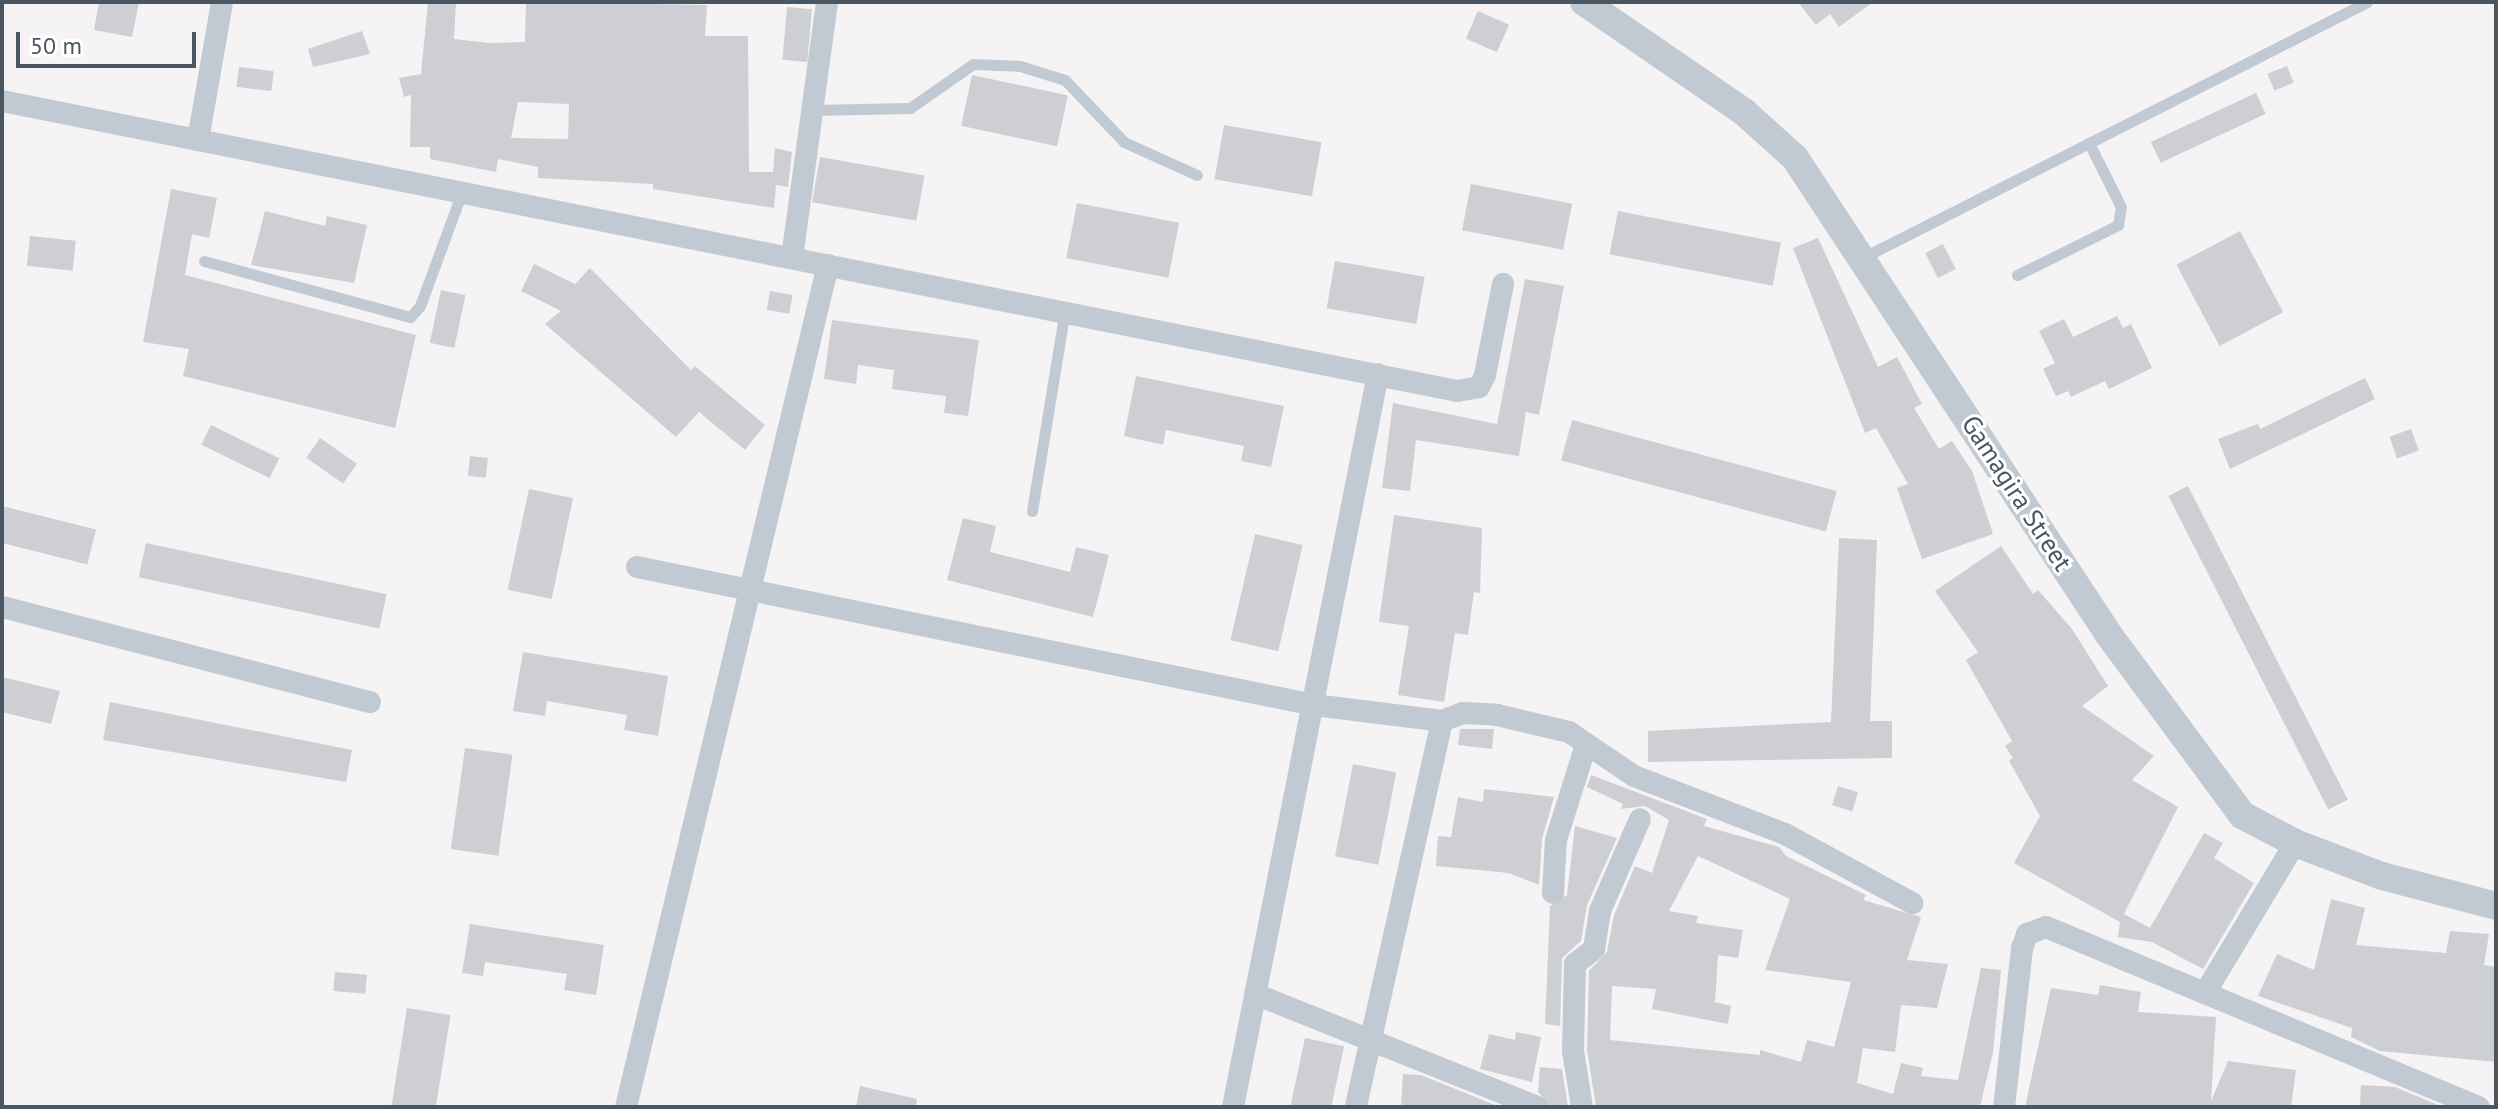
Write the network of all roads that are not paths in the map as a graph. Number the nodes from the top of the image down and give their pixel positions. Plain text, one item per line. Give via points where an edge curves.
1 (222, 2) edge
2 (827, 2) edge
3 (1584, 2) edge
4 (2367, 2) edge
5 (2, 101) edge
6 (812, 110) junction
7 (198, 140) junction
8 (2089, 143) junction
9 (1197, 175) dead end
10 (462, 192) junction
11 (1864, 257) junction
12 (792, 258) junction
13 (204, 261) dead end
14 (828, 265) junction
15 (2017, 275) dead end
16 (1503, 284) dead end
17 (1064, 316) junction
18 (1378, 374) junction
19 (1032, 511) dead end
20 (637, 567) dead end
21 (747, 593) junction
22 (2, 607) edge
23 (370, 702) dead end
24 (1314, 705) junction
25 (1442, 721) junction
26 (1586, 745) junction
27 (1640, 819) dead end
28 (2295, 843) junction
29 (1553, 893) dead end
30 (1912, 903) dead end
31 (2496, 906) edge
32 (2205, 993) junction
33 (1255, 994) junction
34 (1372, 1038) junction
35 (626, 1107) edge
36 (1233, 1107) edge
37 (1356, 1107) edge
38 (1538, 1107) edge
39 (1582, 1107) edge
40 (2004, 1107) edge
41 (2479, 1107) edge

1 - 7 street
2 - 6 street
3 - 11 street, Gamagira Street via 1744,112 1795,158
4 - 8 lane
5 - 7 street
6 - 9 lane via 910,108 973,64 1020,66 1065,80 1124,142
6 - 12 street
7 - 10 street
8 - 11 lane
8 - 15 lane via 2121,207 2118,225
10 - 12 street
10 - 13 lane via 420,306 410,317
11 - 28 street, Gamagira Street via 2109,635 2226,796 2242,815
12 - 14 street
14 - 17 street
14 - 21 street
16 - 18 street via 1479,387 1457,391
17 - 18 street
17 - 19 lane
18 - 24 street
20 - 21 street
21 - 24 street
21 - 35 street
22 - 23 street
24 - 25 street
24 - 33 street
25 - 26 street via 1463,713 1497,715 1569,732
25 - 34 street
26 - 29 street via 1556,840
26 - 30 street via 1634,776 1785,834
27 - 39 street via 1600,911 1594,949 1575,964 1573,1051
28 - 31 street, Gamagira Street via 2382,876
28 - 32 street
32 - 40 street via 2046,927 2036,929 2022,948
32 - 41 street
33 - 34 street
33 - 36 street
34 - 37 street
34 - 38 street

